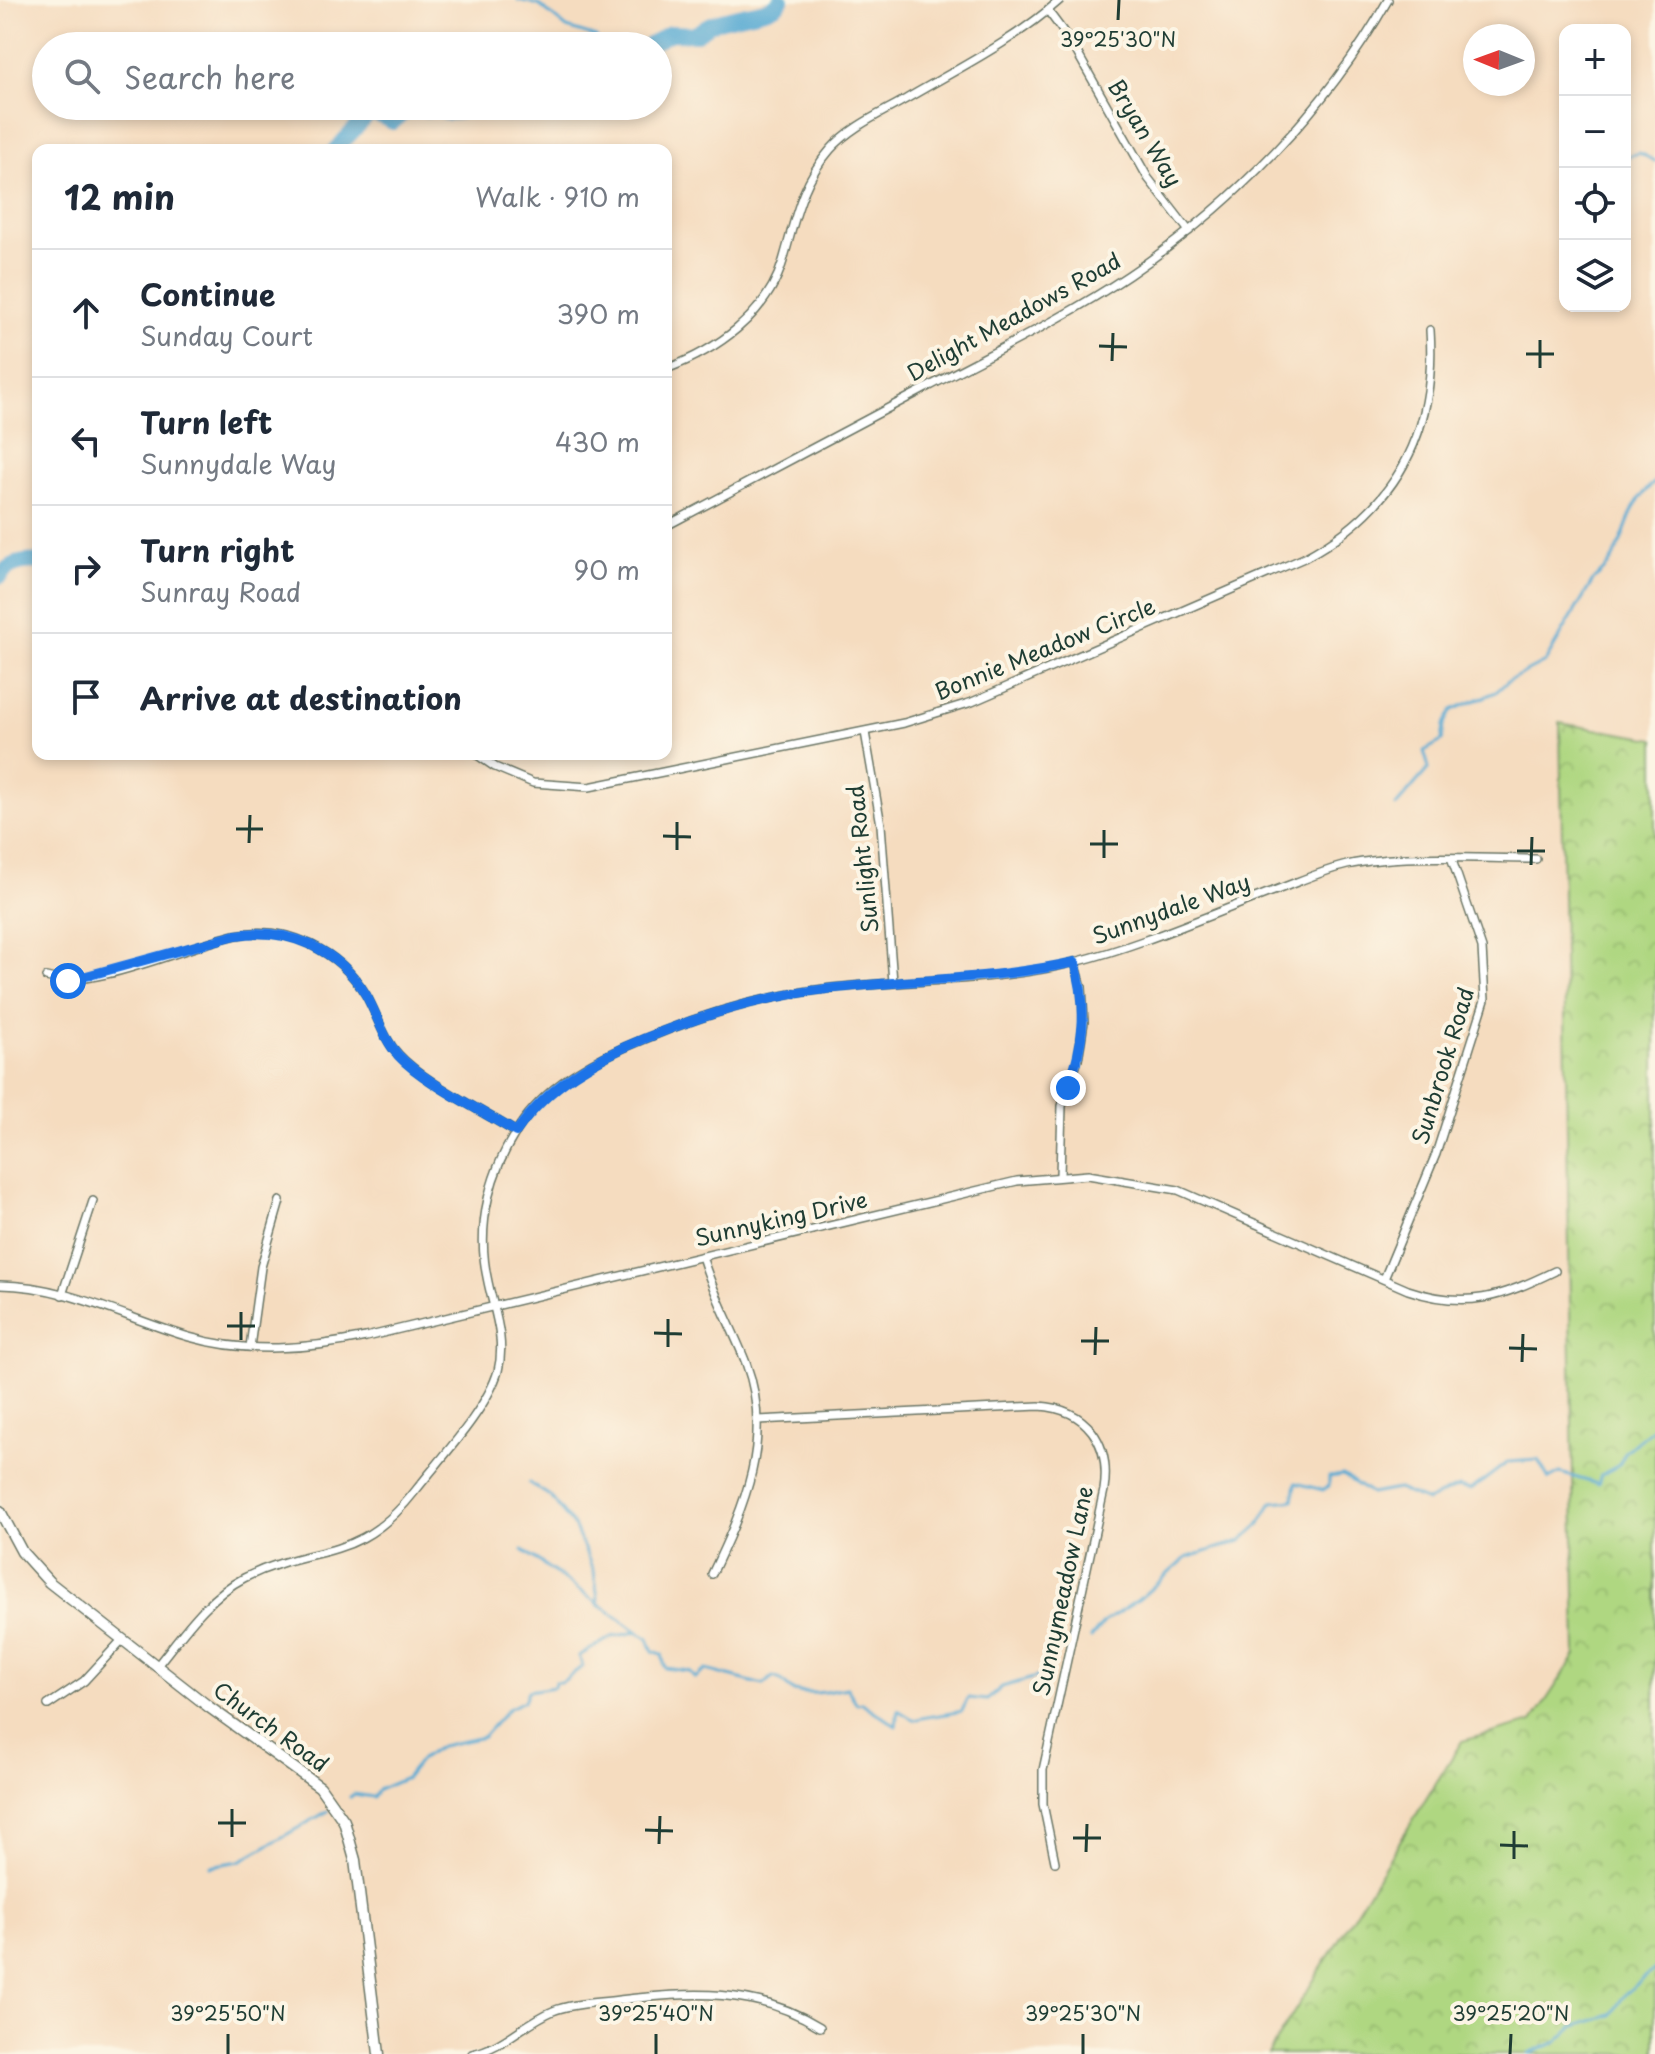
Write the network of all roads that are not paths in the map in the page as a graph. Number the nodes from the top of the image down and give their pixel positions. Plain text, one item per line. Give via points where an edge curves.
1 (1060, 0) edge
2 (1388, 0) edge
3 (1048, 11) junction
4 (1189, 231) junction
5 (1430, 330) dead end
6 (672, 366) edge
7 (672, 523) edge
8 (865, 732) junction
9 (487, 760) edge
10 (1536, 859) dead end
11 (1452, 860) junction
12 (1075, 962) junction
13 (46, 977) dead end
14 (893, 982) junction
15 (516, 1132) junction
16 (1060, 1175) junction
17 (93, 1201) dead end
18 (280, 1201) dead end
19 (702, 1256) junction
20 (1555, 1271) dead end
21 (1384, 1279) junction
22 (0, 1285) edge
23 (62, 1295) junction
24 (494, 1305) junction
25 (250, 1347) junction
26 (758, 1420) junction
27 (0, 1511) edge
28 (712, 1574) dead end
29 (121, 1641) junction
30 (156, 1667) junction
31 (48, 1705) dead end
32 (1055, 1862) dead end
33 (820, 2027) dead end
34 (379, 2054) edge
35 (472, 2054) edge

1 - 3 street
2 - 4 street, Delight Meadows Road via 1300,124
3 - 4 street, Bryan Way via 1142,169
3 - 6 street via 832,147 802,192 783,261 763,303 733,332
4 - 7 street, Delight Meadows Road via 1087,301
5 - 8 street, Bonnie Meadow Circle via 1429,397 1410,454 1384,495 1334,541 983,697
8 - 9 street, Bonnie Meadow Circle via 573,788 523,779
8 - 14 street, Sunlight Road via 881,825
10 - 11 street, Sunnydale Way
11 - 12 street, Sunnydale Way via 1348,864
11 - 21 street, Sunbrook Road via 1482,948 1485,1000 1436,1154
12 - 14 street, Sunnydale Way
12 - 16 street via 1084,1022 1062,1106
13 - 15 street via 80,980 236,935 294,938 328,954 353,976 392,1046 408,1064
14 - 15 street, Sunnydale Way via 759,1000 668,1029 568,1078 538,1103
15 - 24 street, Sunnydale Way via 496,1170 484,1220 485,1270
16 - 19 street, Sunnyking Drive
16 - 21 street, Sunnyking Drive via 1119,1177 1178,1190
17 - 23 street
18 - 25 street via 256,1292
19 - 24 street, Sunnyking Drive
19 - 26 street via 746,1364
20 - 21 street, Sunnyking Drive via 1509,1293 1462,1300 1423,1295
22 - 23 street, Sunnyking Drive
23 - 25 street, Sunnyking Drive via 188,1337
24 - 25 street, Sunnyking Drive via 329,1344
24 - 30 street, Sunnydale Way via 501,1344 491,1387 397,1513 353,1544 233,1584 207,1606
26 - 28 street via 746,1500
26 - 32 street, Sunnymeadow Lane via 1039,1406 1074,1413 1097,1437 1106,1475 1043,1770 1043,1804
27 - 29 street, Church Road via 37,1572
29 - 30 street, Church Road
29 - 31 street via 84,1681
30 - 34 street, Church Road via 310,1779 337,1807 355,1860
33 - 35 street via 795,2011 722,1994 681,1993 562,2008

